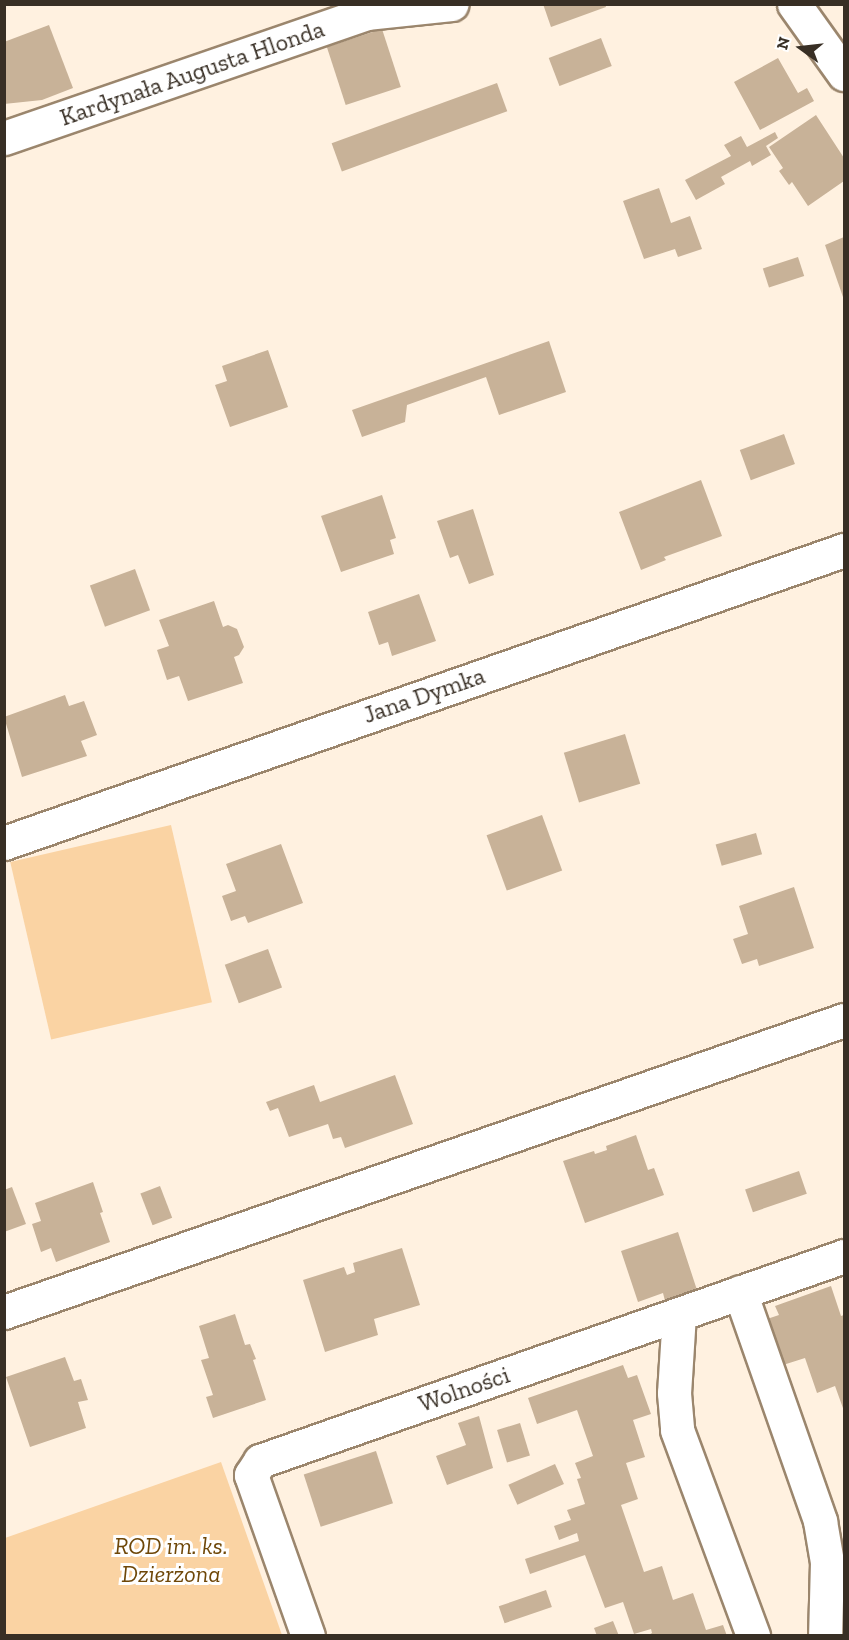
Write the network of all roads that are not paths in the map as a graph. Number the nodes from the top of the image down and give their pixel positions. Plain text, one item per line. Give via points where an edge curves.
1 (452, 4) edge
2 (794, 4) edge
3 (844, 74) edge
4 (4, 138) edge
5 (844, 550) edge
6 (4, 843) edge
7 (844, 1020) edge
8 (844, 1256) edge
9 (740, 1292) junction
10 (4, 1312) edge
11 (679, 1314) junction
12 (308, 1635) edge
13 (753, 1635) edge
14 (825, 1635) edge

1 - 4 street, Kardynała Augusta Hlonda via 366,13
2 - 3 street
5 - 6 street, Jana Dymka
7 - 10 street
8 - 9 street, Wolności
9 - 11 street, Wolności
9 - 14 street via 820,1521 827,1562
11 - 12 street, Wolności via 260,1461 251,1475
11 - 13 street via 674,1393 677,1430

